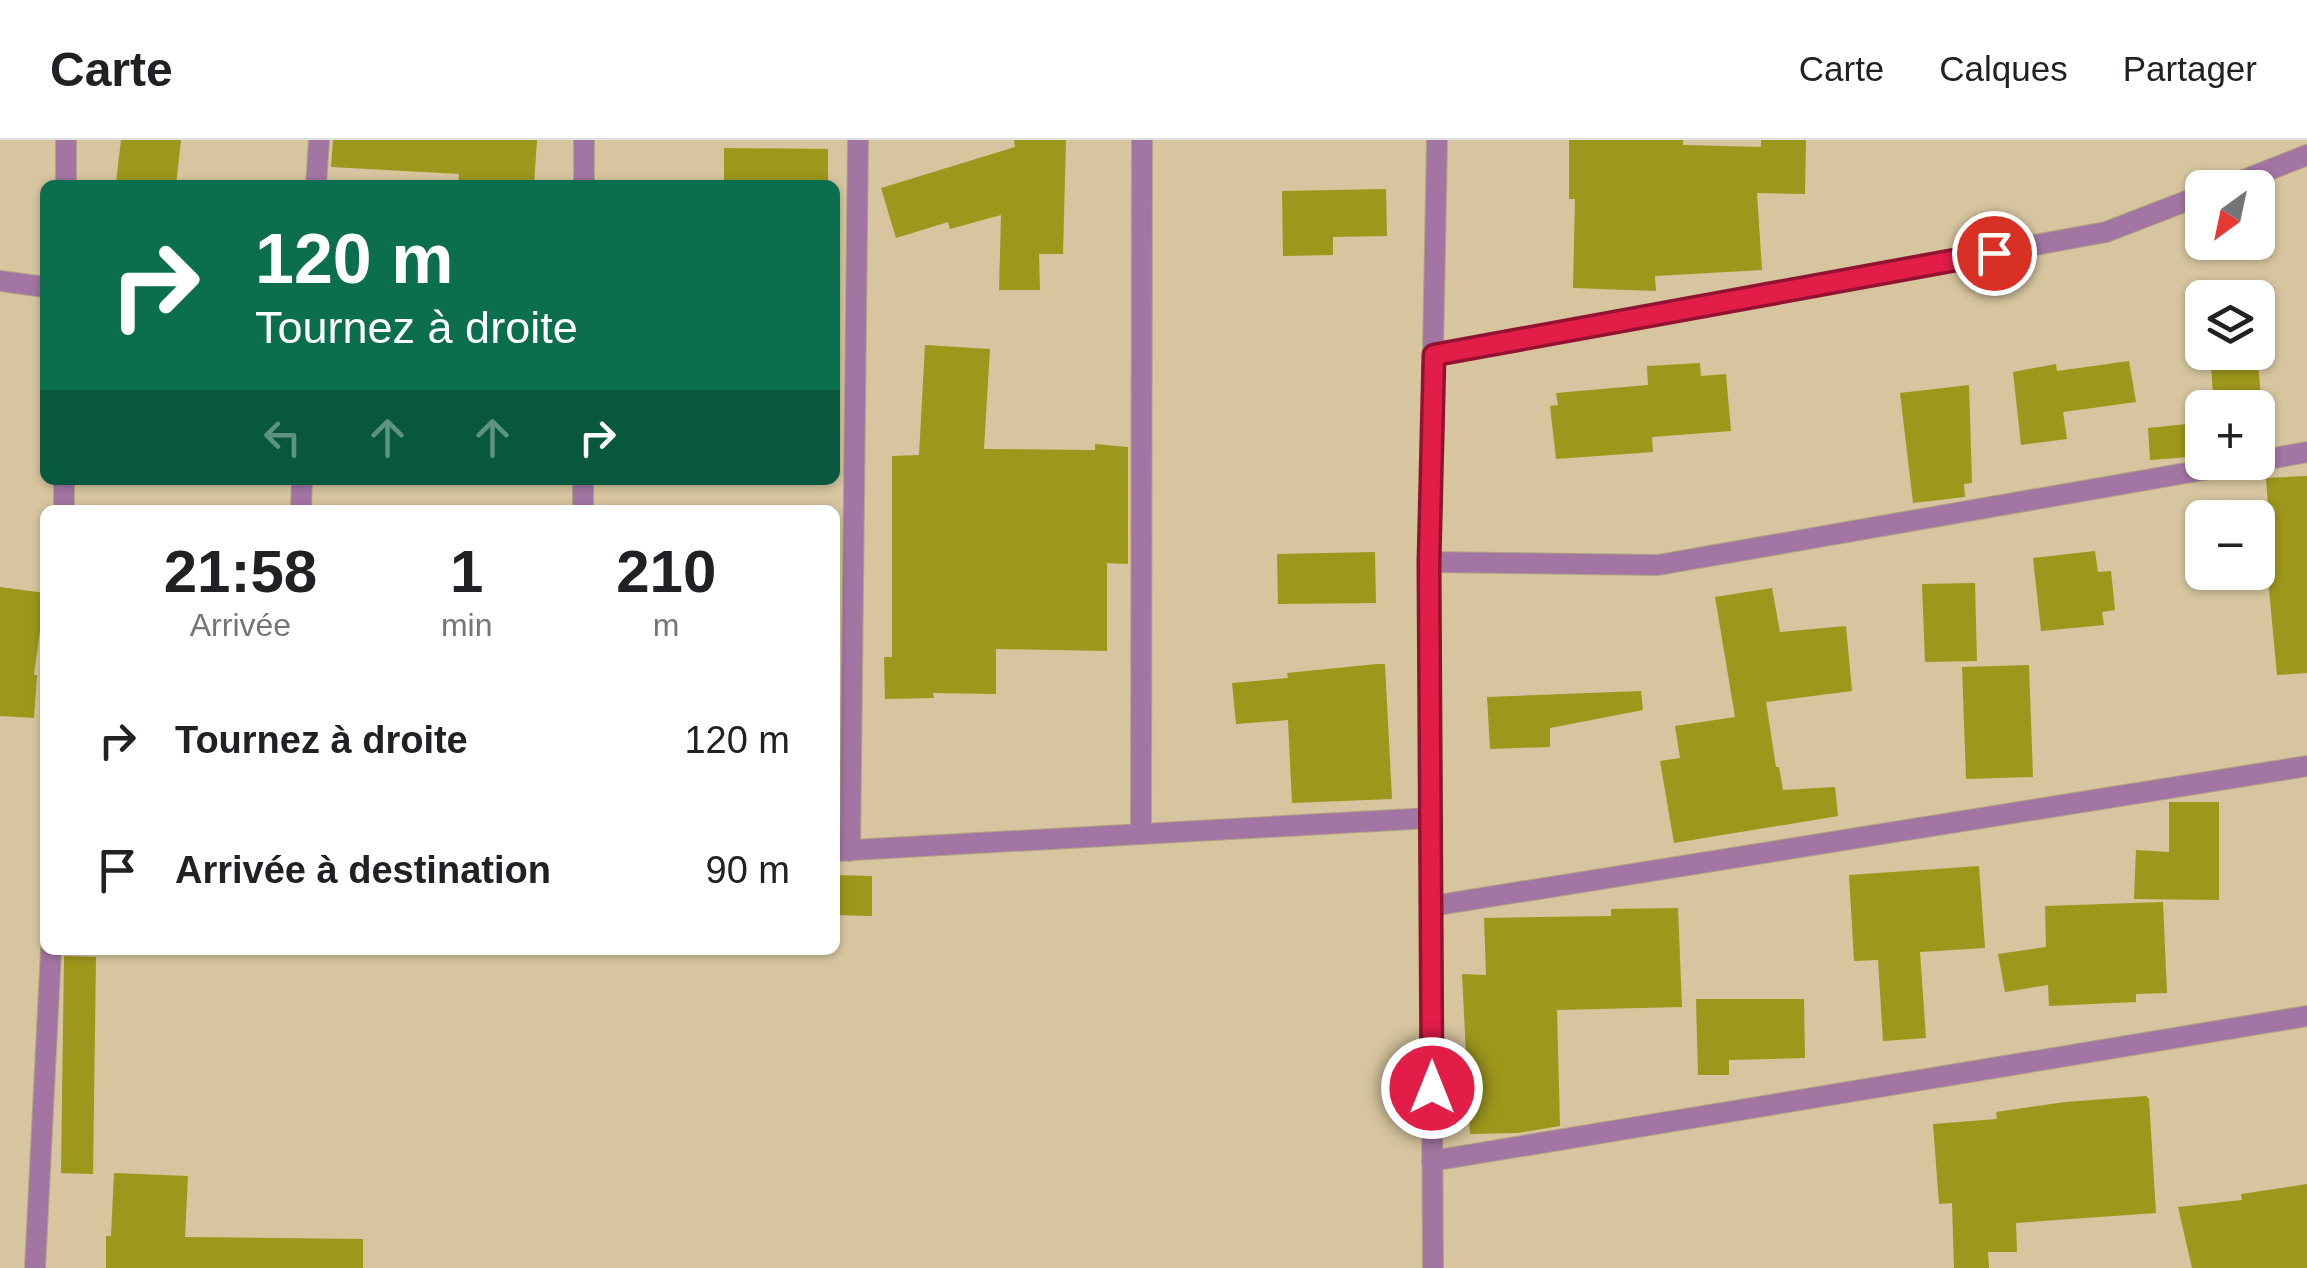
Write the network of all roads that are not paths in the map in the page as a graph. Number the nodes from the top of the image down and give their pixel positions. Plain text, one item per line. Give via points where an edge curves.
1 (66, 140) edge
2 (318, 140) edge
3 (584, 140) edge
4 (858, 140) edge
5 (1142, 140) edge
6 (1438, 140) edge
7 (2307, 155) edge
8 (2269, 170) edge
9 (66, 180) edge
10 (316, 180) edge
11 (584, 180) edge
12 (2185, 202) edge
13 (0, 280) edge
14 (40, 285) edge
15 (1434, 355) junction
16 (2307, 452) edge
17 (2275, 458) edge
18 (2185, 473) edge
19 (1429, 562) junction
20 (2307, 766) edge
21 (1430, 818) junction
22 (1141, 833) junction
23 (843, 851) edge
24 (1432, 906) junction
25 (52, 955) edge
26 (2307, 1016) edge
27 (1432, 1161) junction
28 (35, 1268) edge
29 (1433, 1268) edge

1 - 9 street
2 - 10 street
3 - 11 street
4 - 23 street
5 - 22 street
6 - 15 street
7 - 8 street
12 - 15 street via 2106,232
13 - 14 street
15 - 19 street
16 - 17 street
18 - 19 street via 1658,565
19 - 21 street
20 - 24 street
21 - 22 street
21 - 24 street
22 - 23 street
24 - 27 street
25 - 28 street
26 - 27 street
27 - 29 street

